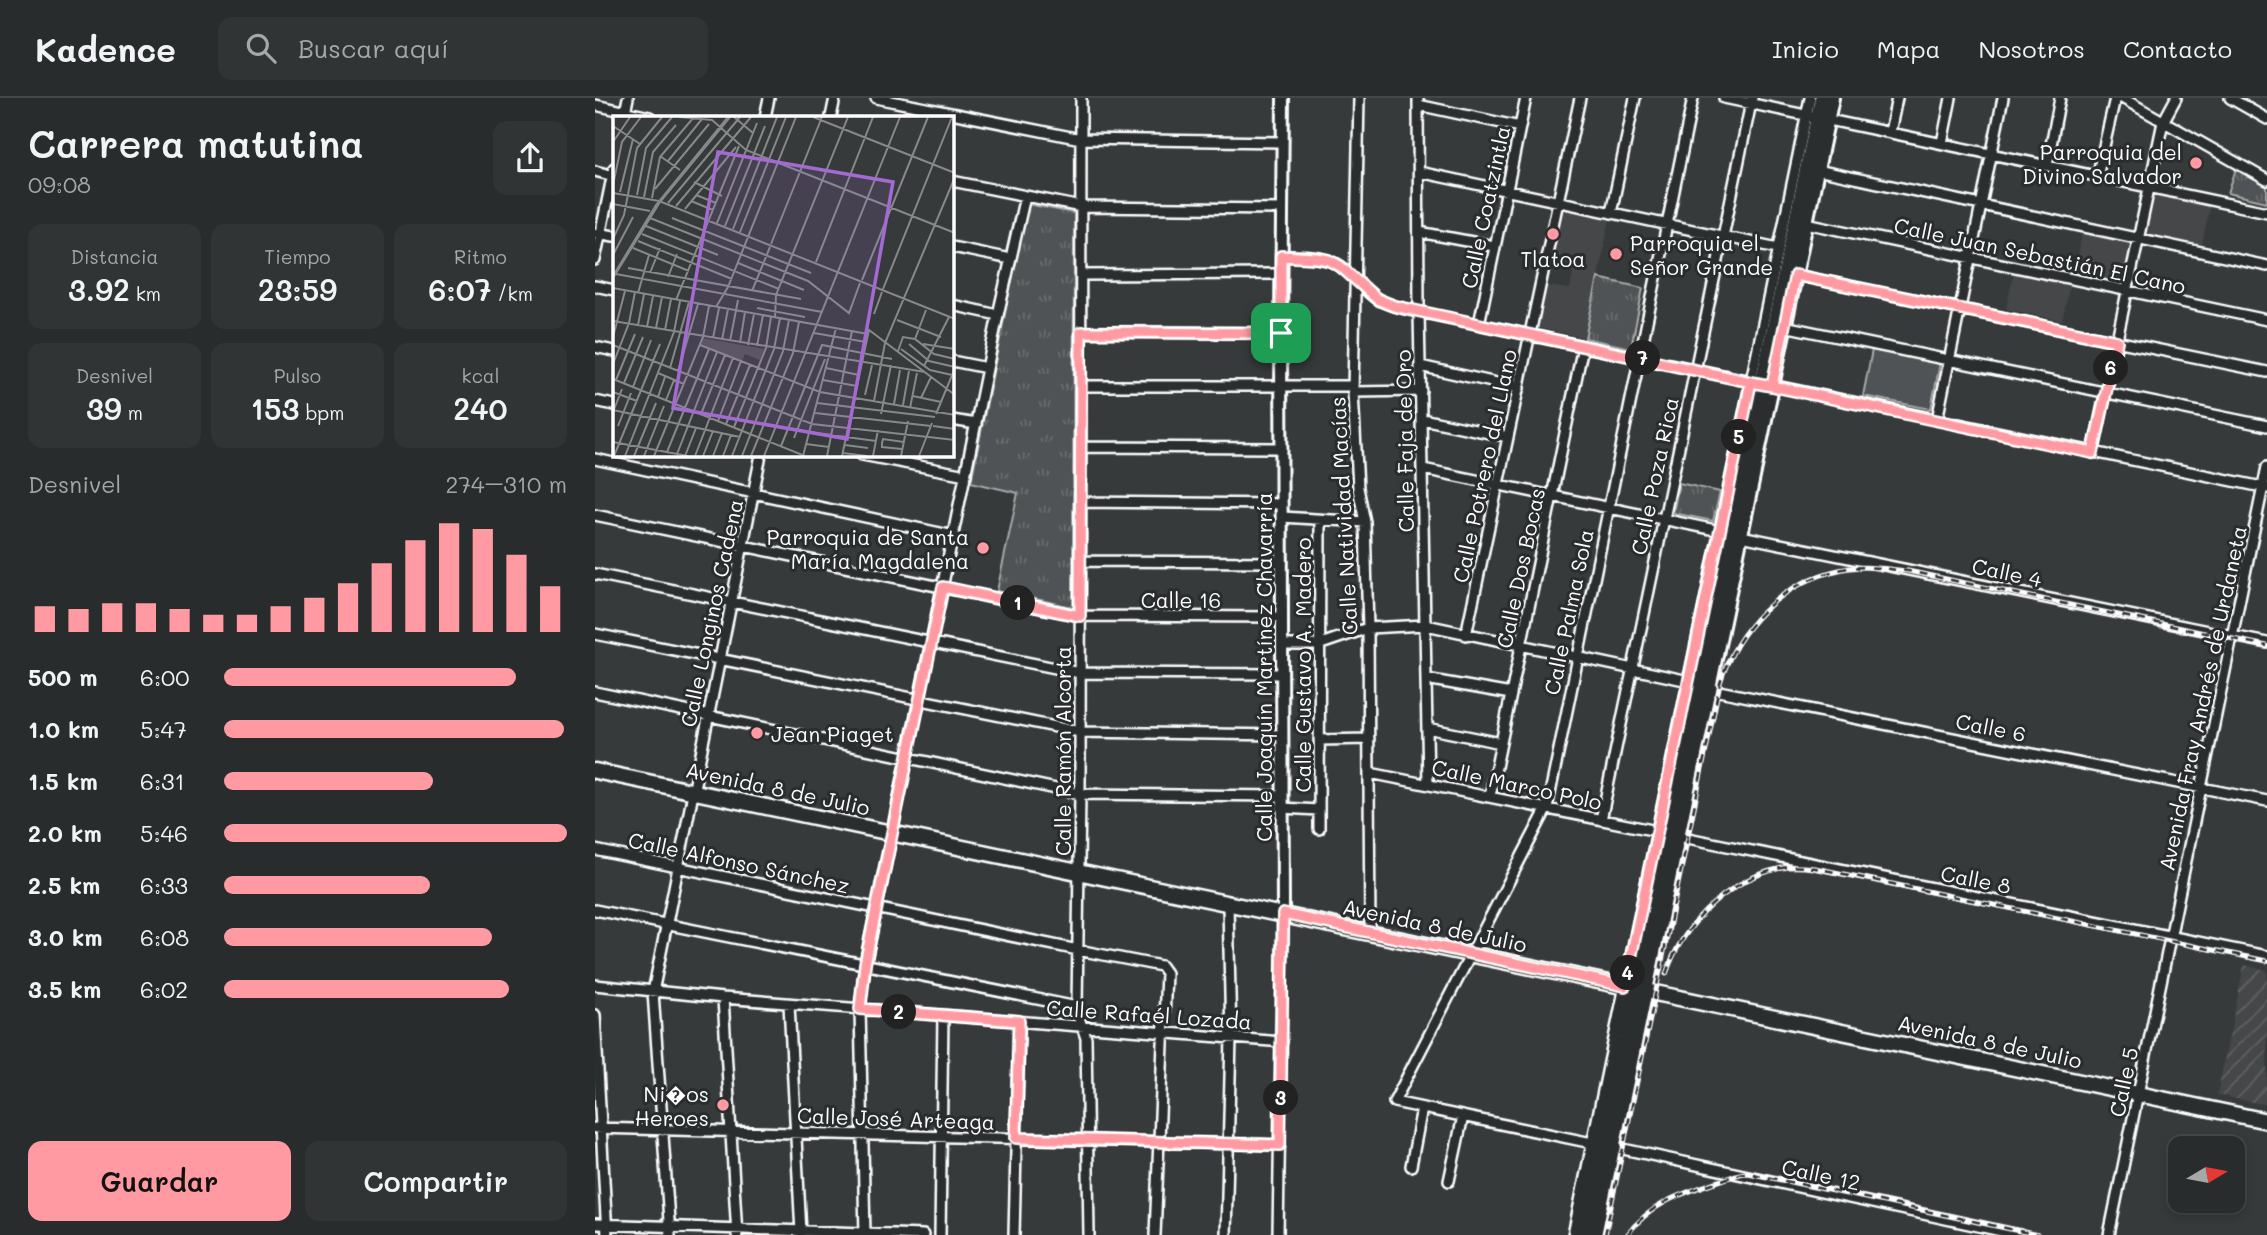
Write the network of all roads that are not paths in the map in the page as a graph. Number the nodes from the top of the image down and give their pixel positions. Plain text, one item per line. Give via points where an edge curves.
1 (628, 98) edge
2 (769, 98) edge
3 (835, 98) edge
4 (876, 98) edge
5 (1081, 98) edge
6 (1283, 98) edge
7 (1359, 98) edge
8 (1525, 98) edge
9 (1580, 98) edge
10 (1635, 98) edge
11 (1693, 98) edge
12 (1724, 98) edge
13 (1810, 98) edge
14 (1821, 98) edge
15 (1832, 98) edge
16 (1897, 98) edge
17 (1951, 98) edge
18 (2003, 98) edge
19 (2060, 98) edge
20 (2115, 98) edge
21 (2122, 98) edge
22 (2176, 98) edge
23 (2230, 98) edge
24 (1418, 101) edge
25 (1751, 101) edge
26 (595, 105) edge
27 (625, 115) edge
28 (765, 116) edge
29 (831, 116) edge
30 (1817, 117) junction
31 (2267, 119) edge
32 (2163, 122) junction
33 (1520, 127) junction
34 (1890, 132) junction
35 (1081, 139) junction
36 (1282, 142) junction
37 (1942, 143) junction
38 (1992, 154) junction
39 (2047, 166) junction
40 (1817, 170) junction
41 (595, 172) edge
42 (1419, 172) junction
43 (613, 173) edge
44 (613, 177) edge
45 (2097, 177) junction
46 (2267, 180) edge
47 (954, 181) edge
48 (2148, 188) junction
49 (1506, 190) junction
50 (1025, 196) junction
51 (1559, 201) junction
52 (1981, 205) junction
53 (1081, 207) junction
54 (1282, 209) junction
55 (2267, 212) edge
56 (1611, 213) junction
57 (1806, 223) junction
58 (1667, 224) junction
59 (1419, 232) junction
60 (598, 233) edge
61 (1723, 236) junction
62 (2138, 238) junction
63 (1494, 246) junction
64 (954, 247) edge
65 (1778, 248) junction
66 (1281, 256) junction
67 (1970, 258) junction
68 (1010, 259) junction
69 (595, 260) edge
70 (2267, 266) edge
71 (1281, 274) junction
72 (1081, 275) junction
73 (1795, 275) junction
74 (1354, 278) junction
75 (595, 286) edge
76 (613, 290) edge
77 (2127, 291) junction
78 (954, 305) edge
79 (1960, 309) junction
80 (1419, 312) junction
81 (998, 315) junction
82 (2267, 320) edge
83 (1479, 324) junction
84 (1784, 326) junction
85 (1081, 332) junction
86 (1281, 333) junction
87 (1530, 335) junction
88 (2117, 341) junction
89 (1583, 346) junction
90 (595, 347) edge
91 (613, 351) edge
92 (1639, 358) junction
93 (954, 360) edge
94 (1949, 360) junction
95 (1420, 366) junction
96 (987, 368) junction
97 (1694, 370) junction
98 (2267, 372) edge
99 (1761, 384) junction
100 (1080, 386) junction
101 (1281, 387) junction
102 (1519, 388) junction
103 (1353, 389) junction
104 (1421, 391) junction
105 (2106, 393) junction
106 (595, 401) edge
107 (613, 405) edge
108 (954, 419) edge
109 (1422, 419) junction
110 (1937, 420) junction
111 (976, 424) junction
112 (2267, 426) edge
113 (1509, 437) junction
114 (1080, 447) junction
115 (1282, 448) junction
116 (2093, 453) junction
117 (761, 457) edge
118 (872, 457) edge
119 (595, 459) edge
120 (2267, 467) edge
121 (1423, 469) junction
122 (966, 475) junction
123 (1498, 485) junction
124 (2265, 488) edge
125 (754, 492) junction
126 (1552, 496) junction
127 (1080, 502) junction
128 (1282, 504) junction
129 (1608, 508) junction
130 (595, 515) edge
131 (1282, 517) junction
132 (1319, 520) junction
133 (1663, 520) junction
134 (1365, 522) junction
135 (1720, 531) junction
136 (954, 536) junction
137 (1741, 536) junction
138 (743, 544) junction
139 (1080, 562) junction
140 (1282, 562) junction
141 (595, 574) edge
142 (943, 587) junction
143 (732, 602) junction
144 (1080, 616) junction
145 (1282, 617) junction
146 (1426, 625) junction
147 (1368, 628) junction
148 (595, 634) edge
149 (1466, 635) junction
150 (2233, 636) junction
151 (932, 643) junction
152 (2267, 643) edge
153 (1282, 645) junction
154 (1318, 645) junction
155 (1521, 646) junction
156 (1577, 658) junction
157 (720, 660) junction
158 (1632, 670) junction
159 (1080, 673) junction
160 (1282, 674) junction
161 (1426, 679) junction
162 (1699, 685) junction
163 (595, 692) edge
164 (1511, 695) junction
165 (920, 700) junction
166 (708, 715) junction
167 (1427, 728) junction
168 (1080, 732) junction
169 (1281, 735) junction
170 (1369, 739) junction
171 (1319, 740) junction
172 (1501, 743) junction
173 (908, 758) junction
174 (595, 771) edge
175 (1370, 773) junction
176 (1427, 784) junction
177 (2201, 787) junction
178 (693, 792) junction
179 (1080, 794) junction
180 (1281, 796) junction
181 (1490, 796) junction
182 (2267, 801) edge
183 (1281, 808) junction
184 (1547, 808) junction
185 (1678, 808) junction
186 (1319, 810) junction
187 (1601, 820) junction
188 (1319, 829) dead end
189 (1657, 831) junction
190 (892, 833) junction
191 (1678, 836) junction
192 (595, 850) edge
193 (677, 868) junction
194 (1079, 872) junction
195 (1228, 904) junction
196 (876, 908) junction
197 (595, 910) edge
198 (1283, 914) junction
199 (666, 924) junction
200 (1370, 933) junction
201 (2171, 936) junction
202 (1077, 950) junction
203 (1471, 954) junction
204 (2267, 956) edge
205 (865, 964) junction
206 (595, 985) edge
207 (1635, 988) junction
208 (653, 992) junction
209 (723, 998) junction
210 (789, 1004) junction
211 (1077, 1007) junction
212 (860, 1009) junction
213 (595, 1014) edge
214 (943, 1016) junction
215 (1019, 1021) junction
216 (1083, 1026) junction
217 (1162, 1032) junction
218 (1231, 1038) junction
219 (1282, 1042) junction
220 (2138, 1094) junction
221 (1422, 1108) junction
222 (1463, 1115) junction
223 (2267, 1121) edge
224 (598, 1128) edge
225 (663, 1129) junction
226 (731, 1131) junction
227 (795, 1132) junction
228 (863, 1134) junction
229 (940, 1136) junction
230 (1016, 1138) junction
231 (1089, 1140) junction
232 (1158, 1142) junction
233 (1593, 1143) junction
234 (1229, 1144) junction
235 (1280, 1145) junction
236 (1614, 1147) junction
237 (1411, 1166) dead end
238 (1449, 1181) dead end
239 (595, 1224) edge
240 (606, 1224) junction
241 (669, 1231) edge
242 (737, 1232) edge
243 (800, 1233) edge
244 (865, 1234) edge
245 (607, 1235) edge
246 (923, 1235) edge
247 (940, 1235) edge
248 (1014, 1235) edge
249 (1089, 1235) edge
250 (1155, 1235) edge
251 (1226, 1235) edge
252 (1278, 1235) edge
253 (1573, 1235) edge
254 (1583, 1235) edge
255 (1595, 1235) edge
256 (2020, 1235) edge
257 (2109, 1235) edge

1 - 27 street
2 - 28 street
3 - 29 street
4 - 35 street
5 - 35 street, Calle Ramón Alcorta
6 - 36 street, Calle Joaquín Martínez Chavarría
7 - 74 street, Calle Natividad Macías
8 - 33 street, Calle Coatzintla
9 - 51 street, Calle Potrero del Llano
10 - 56 street
11 - 58 street, Calle Palma Sola
12 - 25 street
13 - 30 street
14 - 30 main road
15 - 30 main road
16 - 34 street
17 - 37 street
18 - 38 street
19 - 39 street
20 - 45 street
21 - 32 street
22 - 32 street
23 - 31 street
24 - 33 street
24 - 42 street, Calle Faja de Oro
25 - 30 street
25 - 61 street, Calle Poza Rica
26 - 27 street
30 - 34 street
30 - 40 main road
30 - 65 street
30 - 99 main road
32 - 46 street
32 - 48 street
33 - 49 street, Calle Coatzintla
34 - 37 street
35 - 36 street
35 - 53 street, Calle Ramón Alcorta
36 - 54 street, Calle Joaquín Martínez Chavarría
37 - 38 street
38 - 39 street
38 - 52 street
39 - 45 street
40 - 52 street
40 - 57 main road
41 - 43 street
42 - 49 street
42 - 59 street, Calle Faja de Oro
44 - 60 street
45 - 48 street
47 - 50 street
48 - 55 street
48 - 62 street
49 - 51 street
49 - 63 street, Calle Coatzintla
50 - 53 street
50 - 68 street
51 - 56 street
51 - 87 street, Calle Potrero del Llano
52 - 62 street
52 - 67 street
53 - 54 street
53 - 72 street, Calle Ramón Alcorta
54 - 66 street, Calle Joaquín Martínez Chavarría
56 - 58 street
57 - 67 street, Calle Juan Sebastián El Cano
57 - 73 main road
58 - 61 street
58 - 92 street, Calle Palma Sola
59 - 63 street
59 - 80 street, Calle Faja de Oro
60 - 69 street
61 - 65 street
61 - 97 street, Calle Poza Rica
62 - 70 street
62 - 77 street
63 - 83 street, Calle Coatzintla
64 - 68 street
65 - 99 street
66 - 71 street, Calle Joaquín Martínez Chavarría
66 - 74 street via 1329,260
67 - 77 street, Calle Juan Sebastián El Cano
67 - 79 street
68 - 81 street
71 - 72 street
71 - 86 street, Calle Joaquín Martínez Chavarría
72 - 85 street, Calle Ramón Alcorta
73 - 79 street
73 - 84 main road
74 - 80 street via 1377,299
74 - 103 street, Calle Natividad Macías
75 - 76 street
77 - 82 street, Calle Juan Sebastián El Cano
77 - 88 street
78 - 81 street
79 - 88 street
79 - 94 street
80 - 83 street
80 - 95 street, Calle Faja de Oro
81 - 96 street
83 - 87 street
84 - 94 street
84 - 99 main road
85 - 86 street
85 - 100 street, Calle Ramón Alcorta
86 - 101 street, Calle Joaquín Martínez Chavarría
87 - 89 street
87 - 102 street, Calle Potrero del Llano
88 - 98 street
88 - 105 street
89 - 92 street
89 - 126 street, Calle Dos Bocas
90 - 91 street
92 - 97 street
92 - 129 street, Calle Palma Sola
93 - 96 street
94 - 105 street
94 - 110 street
95 - 102 street
95 - 104 street, Calle Faja de Oro
96 - 111 street
97 - 99 street
97 - 133 street, Calle Poza Rica
99 - 110 street
99 - 135 street
99 - 137 main road
99 - 162 main road
100 - 101 street
100 - 114 street, Calle Ramón Alcorta
101 - 103 street
101 - 115 street, Calle Joaquín Martínez Chavarría
102 - 113 street, Calle Potrero del Llano
103 - 104 street
103 - 134 street, Calle Natividad Macías via 1358,488
104 - 109 street, Calle Faja de Oro
105 - 112 street
105 - 116 street
106 - 107 street
108 - 111 street
109 - 113 street
109 - 121 street, Calle Faja de Oro
110 - 116 street
111 - 122 street
113 - 123 street, Calle Potrero del Llano
114 - 115 street
114 - 127 street, Calle Ramón Alcorta
115 - 128 street, Calle Joaquín Martínez Chavarría
116 - 124 street
117 - 125 street, Calle Longinos Cadena
118 - 122 street
119 - 125 street
120 - 124 street, Avenida Fray Andrés de Urdaneta
121 - 123 street
121 - 146 street, Calle Faja de Oro
122 - 136 street
123 - 126 street
123 - 149 street, Calle Potrero del Llano
124 - 150 street, Avenida Fray Andrés de Urdaneta
125 - 136 street
125 - 138 street, Calle Longinos Cadena
126 - 129 street
126 - 155 street, Calle Dos Bocas
127 - 128 street
127 - 139 street, Calle Ramón Alcorta
128 - 131 street, Calle Joaquín Martínez Chavarría
129 - 133 street
129 - 156 street, Calle Palma Sola
130 - 138 street, Calle 16
131 - 132 street
131 - 140 street, Calle Joaquín Martínez Chavarría
132 - 134 street
132 - 154 street, Calle Gustavo A. Madero
133 - 135 street
133 - 158 street, Calle Poza Rica
134 - 147 street, Calle Natividad Macías
135 - 162 street
136 - 142 street
137 - 150 street, Calle 4
137 - 162 main road
138 - 142 street, Calle 16
138 - 143 street, Calle Longinos Cadena
139 - 140 street
139 - 144 street, Calle Ramón Alcorta
140 - 145 street, Calle Joaquín Martínez Chavarría
141 - 143 street
142 - 144 street, Calle 16
142 - 151 street
143 - 151 street
143 - 157 street, Calle Longinos Cadena
144 - 145 street, Calle 16
144 - 159 street, Calle Ramón Alcorta
145 - 153 street, Calle Joaquín Martínez Chavarría
146 - 147 street, Calle 6
146 - 149 street, Calle 6
146 - 161 street, Calle Faja de Oro
147 - 154 street, Calle 6
147 - 170 street, Calle Natividad Macías
148 - 157 street
149 - 155 street, Calle 6
150 - 152 street, Calle 4
150 - 177 street, Avenida Fray Andrés de Urdaneta
151 - 159 street
151 - 165 street
153 - 154 street, Calle 6
153 - 160 street, Calle Joaquín Martínez Chavarría
154 - 171 street, Calle Gustavo A. Madero
155 - 156 street, Calle 6
155 - 164 street, Calle Dos Bocas
156 - 158 street, Calle 6
156 - 184 street, Calle Palma Sola
157 - 165 street
157 - 166 street, Calle Longinos Cadena
158 - 162 street, Calle 6
158 - 187 street, Calle Poza Rica
159 - 160 street
159 - 168 street, Calle Ramón Alcorta
160 - 169 street, Calle Joaquín Martínez Chavarría
161 - 164 street
161 - 167 street, Calle Faja de Oro
162 - 177 street, Calle 6
162 - 185 main road
162 - 189 street
163 - 166 street
164 - 172 street, Calle Dos Bocas
165 - 168 street
165 - 173 street
166 - 173 street
166 - 178 street, Calle Longinos Cadena
167 - 172 street
167 - 176 street, Calle Faja de Oro
168 - 169 street
168 - 179 street, Calle Ramón Alcorta
169 - 180 street, Calle Joaquín Martínez Chavarría
170 - 171 street
170 - 175 street, Calle Natividad Macías
171 - 186 street, Calle Gustavo A. Madero
172 - 181 street, Calle Dos Bocas
173 - 179 street
173 - 190 street
174 - 178 main road, Avenida 8 de Julio
175 - 176 street, Calle Marco Polo
175 - 200 street, Calle Natividad Macías
176 - 181 street, Calle Marco Polo
177 - 182 street, Calle 6
177 - 201 street, Avenida Fray Andrés de Urdaneta
178 - 190 main road, Avenida 8 de Julio
178 - 193 street, Calle Longinos Cadena
179 - 180 street
179 - 194 street, Calle Ramón Alcorta
180 - 183 street, Calle Joaquín Martínez Chavarría
181 - 184 street, Calle Marco Polo
183 - 186 street
183 - 198 street, Calle Joaquín Martínez Chavarría
184 - 187 street, Calle Marco Polo
184 - 203 street, Calle Palma Sola
185 - 191 main road
185 - 207 main road
186 - 188 street, Calle Gustavo A. Madero
187 - 189 street, Calle Marco Polo
189 - 207 street
190 - 194 main road, Avenida 8 de Julio
190 - 196 street
191 - 201 street, Calle 8
191 - 207 main road
192 - 193 street, Calle Alfonso Sánchez
193 - 196 street, Calle Alfonso Sánchez
193 - 199 street, Calle Longinos Cadena
194 - 195 main road, Avenida 8 de Julio
194 - 202 street, Calle Ramón Alcorta
195 - 198 main road, Avenida 8 de Julio
195 - 218 street
196 - 202 street, Calle Alfonso Sánchez
196 - 205 street
197 - 199 street
198 - 200 main road, Avenida 8 de Julio
198 - 219 street, Calle Joaquín Martínez Chavarría
199 - 205 street
199 - 208 street, Calle Longinos Cadena
200 - 203 main road, Avenida 8 de Julio
201 - 204 street, Calle 8
201 - 220 street, Calle 5
202 - 211 street, Calle Ramón Alcorta
202 - 217 street, Calle Alfonso Sánchez via 1164,968
203 - 207 main road, Avenida 8 de Julio
203 - 221 street, Calle Palma Sola via 1394,1102
205 - 211 street
205 - 212 street
206 - 208 street, Calle Rafaél Lozada
207 - 220 main road, Avenida 8 de Julio
207 - 233 street
207 - 236 main road
207 - 254 main road
208 - 209 street, Calle Rafaél Lozada
208 - 225 street, Calle Longinos Cadena
209 - 210 street, Calle Rafaél Lozada
209 - 226 street
210 - 212 street, Calle Rafaél Lozada
210 - 227 street
211 - 216 street, Calle Ramón Alcorta
212 - 214 street, Calle Rafaél Lozada
212 - 228 street
213 - 224 street
214 - 215 street, Calle Rafaél Lozada
214 - 229 street
215 - 216 street, Calle Rafaél Lozada
215 - 230 street
216 - 217 street, Calle Rafaél Lozada
216 - 231 street, Calle Ramón Alcorta
217 - 218 street, Calle Rafaél Lozada
217 - 232 street
218 - 219 street, Calle Rafaél Lozada
218 - 234 street
219 - 235 street, Calle Joaquín Martínez Chavarría
220 - 223 main road, Avenida 8 de Julio
220 - 257 street, Calle 5
221 - 222 street
221 - 237 street
222 - 233 street
222 - 238 street
224 - 225 street, Calle José Arteaga
224 - 240 street
225 - 226 street, Calle José Arteaga
225 - 241 street, Calle Longinos Cadena
226 - 227 street, Calle José Arteaga
226 - 242 street
227 - 228 street, Calle José Arteaga
227 - 243 street
228 - 229 street, Calle José Arteaga
228 - 244 street
229 - 230 street, Calle José Arteaga
229 - 247 street
230 - 231 street, Calle José Arteaga
230 - 248 street
231 - 232 street, Calle José Arteaga
231 - 249 street, Calle Ramón Alcorta
232 - 234 street, Calle José Arteaga
232 - 250 street
233 - 253 street
234 - 235 street, Calle José Arteaga
234 - 251 street
235 - 252 street, Calle Joaquín Martínez Chavarría
236 - 255 main road
236 - 256 street, Calle 12
239 - 240 street
240 - 241 street
240 - 245 street
241 - 242 street
242 - 243 street
243 - 244 street
244 - 246 street

